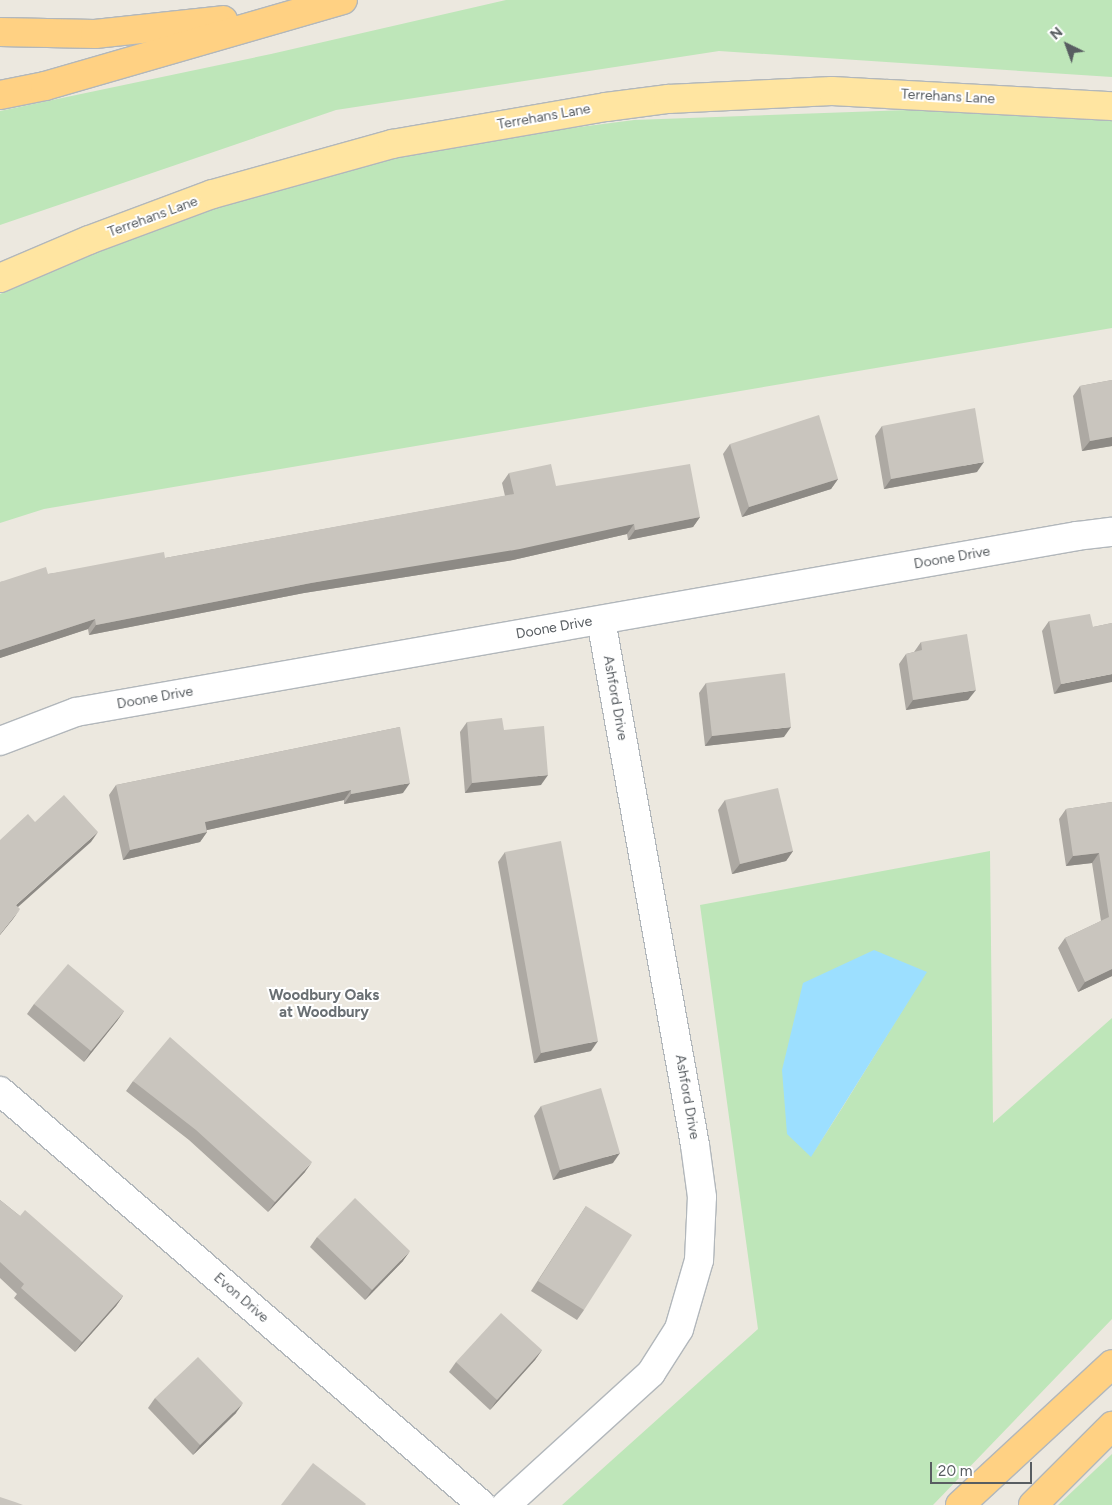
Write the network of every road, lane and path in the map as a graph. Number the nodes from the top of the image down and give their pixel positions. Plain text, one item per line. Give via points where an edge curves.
1 (336, 0) edge
2 (343, 0) edge
3 (0, 32) edge
4 (0, 95) edge
5 (1112, 106) edge
6 (0, 278) edge
7 (1112, 532) edge
8 (601, 620) junction
9 (0, 741) edge
10 (0, 1090) edge
11 (1112, 1364) edge
12 (1112, 1426) edge
13 (482, 1505) edge
14 (506, 1505) edge
15 (960, 1505) edge
16 (1033, 1505) edge

1 - 3 highway via 212,22 95,34
2 - 4 highway via 45,86
5 - 6 main road, Terrehans Lane via 832,91 668,99 606,106 392,144 223,192 89,240
7 - 8 street, Doone Drive
8 - 9 street, Doone Drive via 76,712
8 - 14 street, Ashford Drive via 695,1145 702,1197 700,1260 679,1329 651,1372
10 - 13 street, Evon Drive
11 - 15 highway
12 - 16 highway

